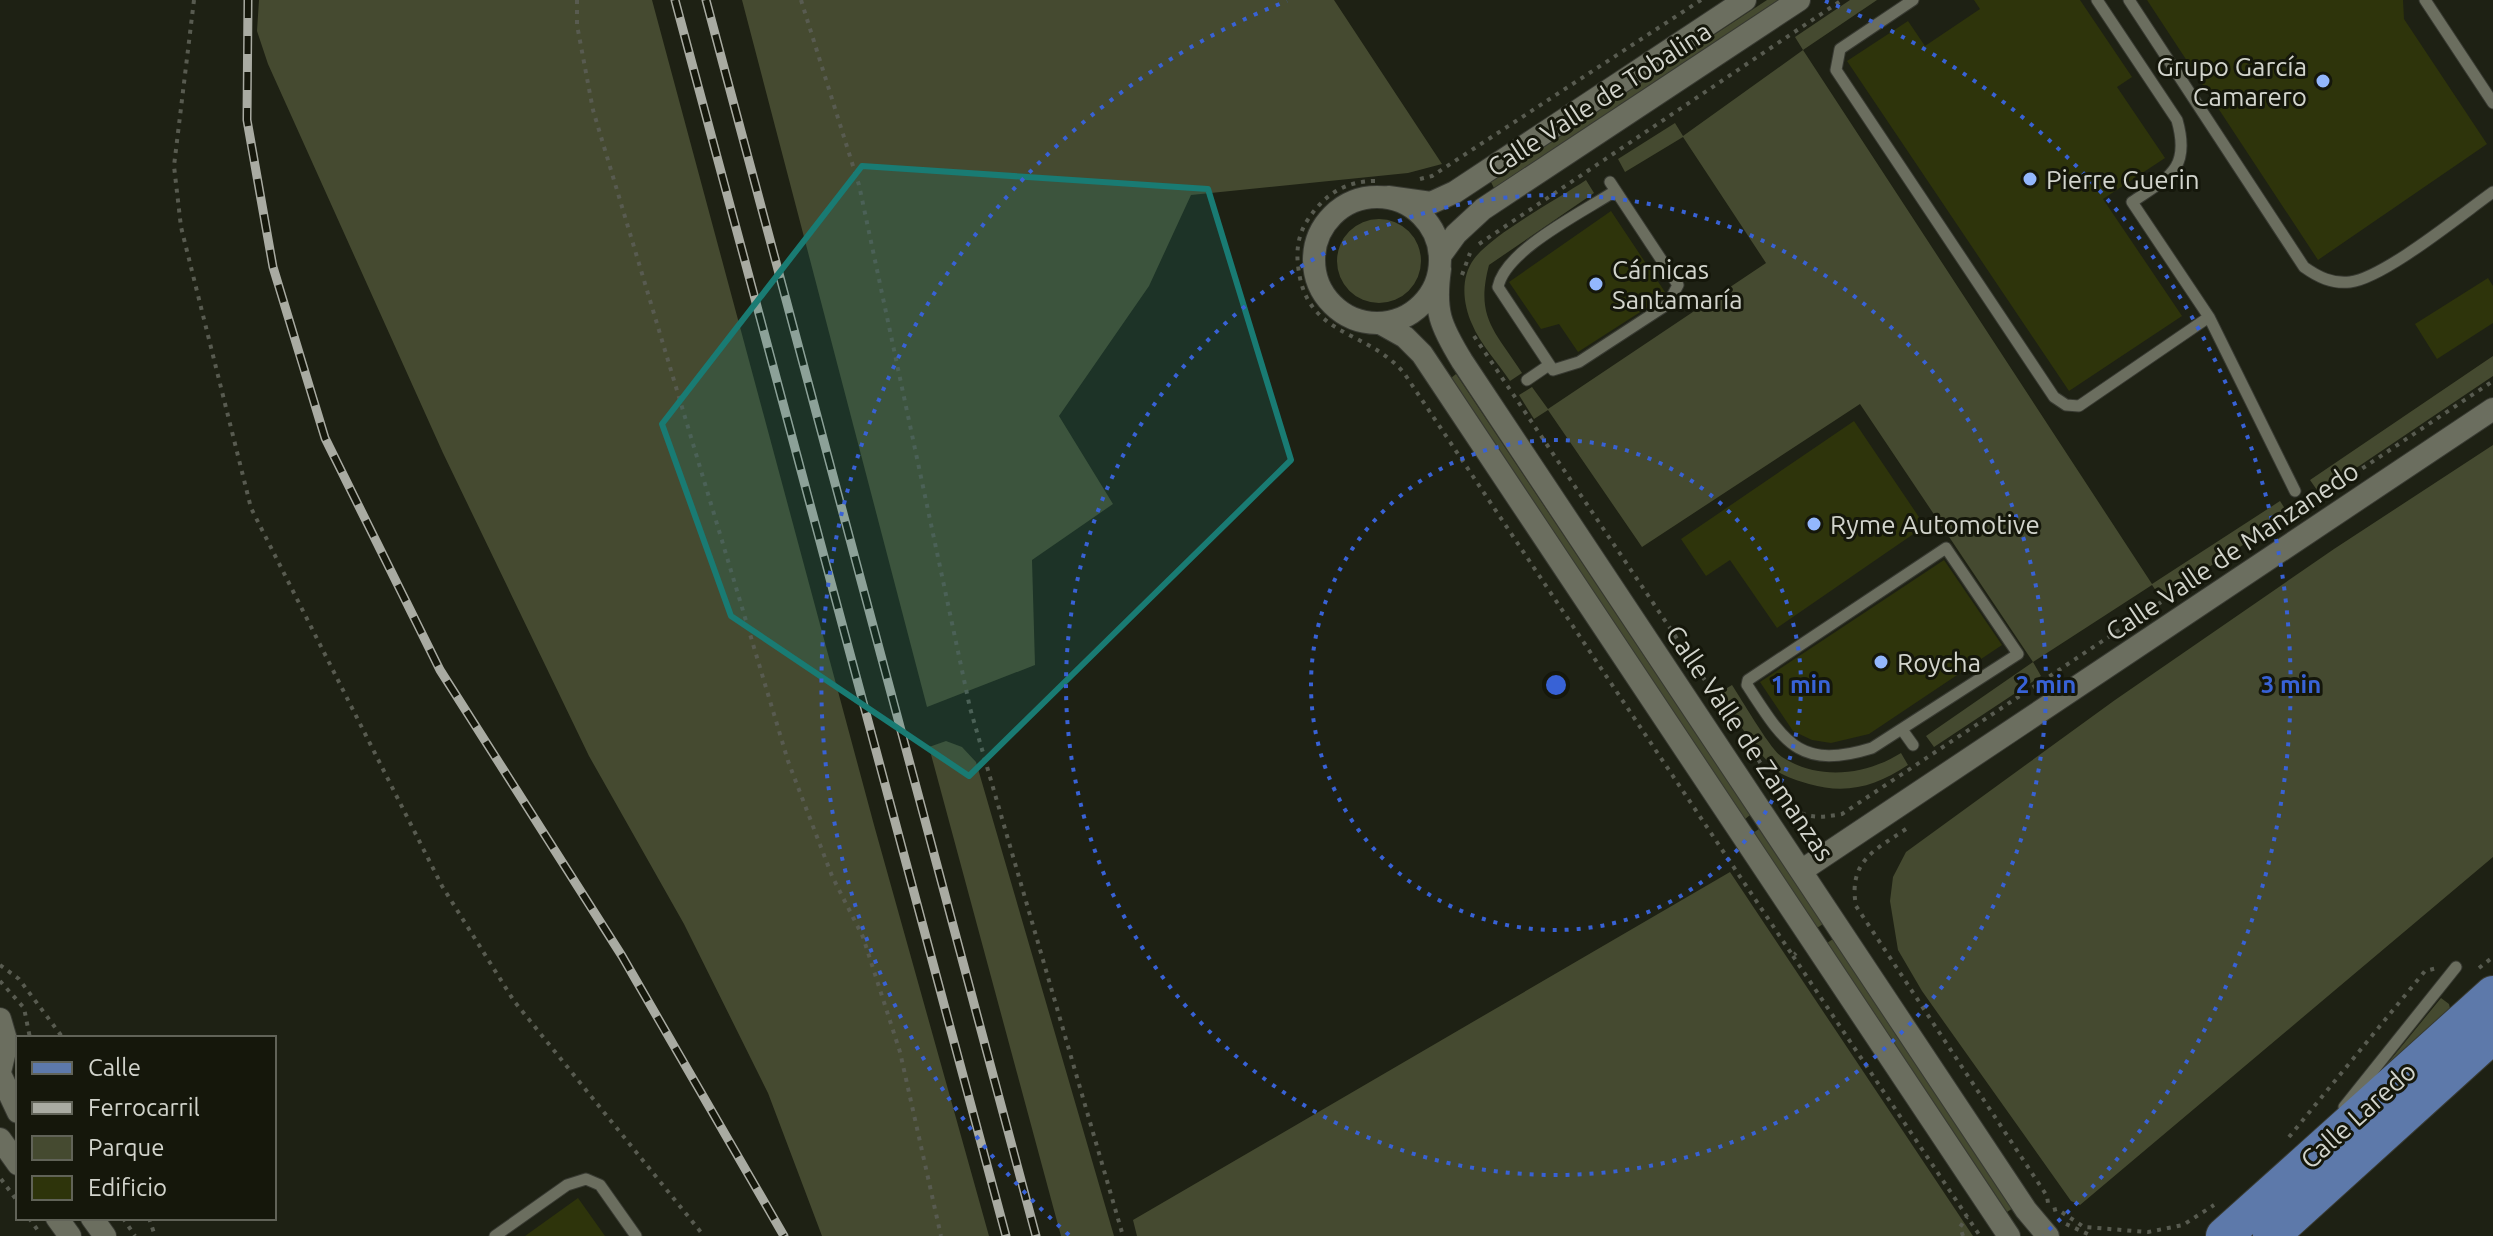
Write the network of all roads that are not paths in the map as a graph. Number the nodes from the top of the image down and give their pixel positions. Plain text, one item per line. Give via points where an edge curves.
1 (1745, 0) edge
2 (1799, 0) edge
3 (1913, 0) edge
4 (2097, 0) edge
5 (2129, 0) edge
6 (2425, 0) edge
7 (2493, 103) edge
8 (2493, 192) edge
9 (1388, 197) junction
10 (1440, 263) junction
11 (2209, 317) junction
12 (1380, 323) junction
13 (1549, 365) junction
14 (1527, 380) dead end
15 (2493, 409) edge
16 (2295, 491) dead end
17 (1903, 731) junction
18 (1913, 745) dead end
19 (1801, 871) junction
20 (2452, 971) road end
21 (2493, 994) edge
22 (0, 1019) edge
23 (2493, 1035) edge
24 (0, 1073) edge
25 (16, 1108) edge
26 (0, 1139) edge
27 (2288, 1159) junction
28 (16, 1161) edge
29 (2221, 1219) edge
30 (2045, 1223) edge
31 (495, 1236) edge
32 (636, 1236) edge
33 (2009, 1236) edge
34 (2271, 1236) edge

1 - 9 street, Calle Valle de Tobalina via 1455,192 1431,203
2 - 10 street, Calle Valle de Tobalina via 1483,209 1456,234
3 - 11 lane via 1840,49 1836,70 2054,397 2079,406
4 - 11 lane via 2177,120 2182,155 2173,175 2132,202
5 - 8 lane via 2304,267 2320,279 2350,282 2376,272
6 - 7 lane
9 - 10 street via 1420,213 1438,243
9 - 12 street via 1357,200 1331,216 1314,259 1319,283 1336,307 1358,320
10 - 12 street via 1431,294 1421,306
10 - 19 street, Calle Valle de Zamanzas via 1436,301 1448,337
11 - 16 lane
12 - 33 street via 1422,354
13 - 13 lane via 1498,287 1499,279 1512,259 1613,186 1678,285 1677,293 1579,362 1561,370
13 - 14 lane
15 - 19 street, Calle Valle de Manzanedo
17 - 17 lane via 2018,654 1946,548 1748,680 1783,739 1800,750 1847,756
17 - 18 lane
19 - 30 street, Calle Valle de Zamanzas
20 - 27 lane
21 - 27 main road, Calle Laredo
22 - 24 street via 7,1043
23 - 34 main road, Calle Laredo
24 - 25 street
26 - 28 street
27 - 29 main road, Calle Laredo
31 - 32 lane via 567,1185 586,1179 600,1185

